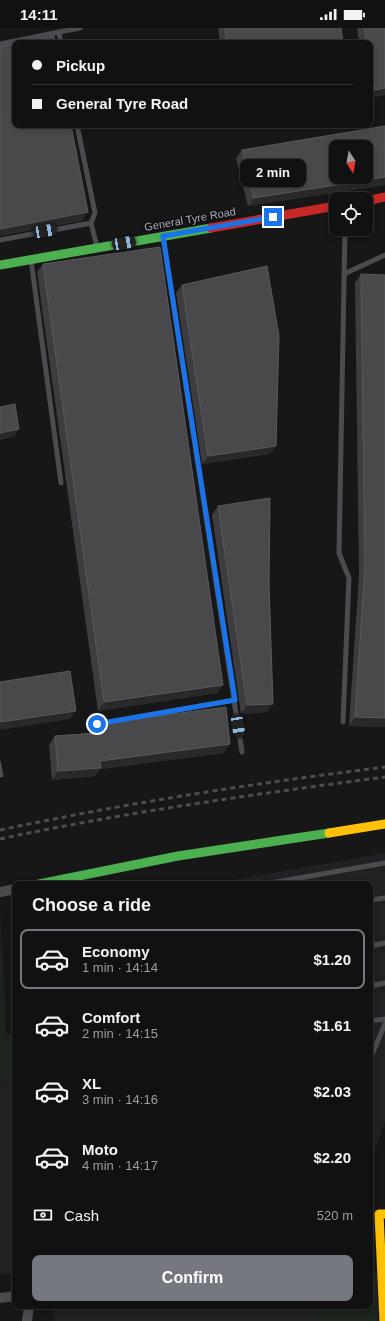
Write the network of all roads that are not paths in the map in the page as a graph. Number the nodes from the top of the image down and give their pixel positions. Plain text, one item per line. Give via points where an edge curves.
1 (80, 28) edge
2 (55, 31) edge
3 (17, 40) edge
4 (60, 40) edge
5 (12, 41) edge
6 (0, 44) edge
7 (78, 128) edge
8 (385, 197) edge
9 (373, 200) edge
10 (329, 207) edge
11 (91, 223) junction
12 (163, 236) junction
13 (345, 236) edge
14 (0, 240) edge
15 (97, 248) junction
16 (385, 255) edge
17 (31, 259) junction
18 (0, 265) edge
19 (344, 274) junction
20 (61, 483) dead end
21 (235, 700) junction
22 (343, 722) dead end
23 (97, 724) edge
24 (242, 752) dead end
25 (385, 824) edge
26 (385, 863) edge
27 (54, 881) edge
28 (282, 881) edge
29 (12, 890) edge
30 (0, 892) edge
31 (385, 898) edge
32 (373, 900) edge
33 (385, 943) edge
34 (373, 945) edge
35 (385, 983) edge
36 (373, 985) edge
37 (385, 1019) edge
38 (373, 1021) edge
39 (385, 1024) edge
40 (373, 1052) edge
41 (385, 1214) edge
42 (12, 1296) edge
43 (0, 1298) edge
44 (29, 1309) edge
45 (27, 1321) edge
46 (384, 1321) edge

1 - 2 lane
2 - 3 lane
2 - 4 lane
5 - 6 lane
7 - 11 lane via 95,213
8 - 9 street
10 - 12 street, General Tyre Road
11 - 14 lane
11 - 15 lane
12 - 15 street, General Tyre Road
12 - 21 lane
13 - 19 lane
15 - 17 street, General Tyre Road
16 - 19 lane
17 - 18 street, General Tyre Road
17 - 20 lane
19 - 22 lane via 339,553 349,578 349,587
21 - 23 lane
21 - 24 lane
25 - 27 street via 178,856
26 - 28 lane
29 - 30 street
31 - 32 lane
33 - 34 lane
35 - 36 lane
37 - 38 lane
39 - 40 lane
41 - 46 street via 379,1214
42 - 43 street
44 - 45 street

